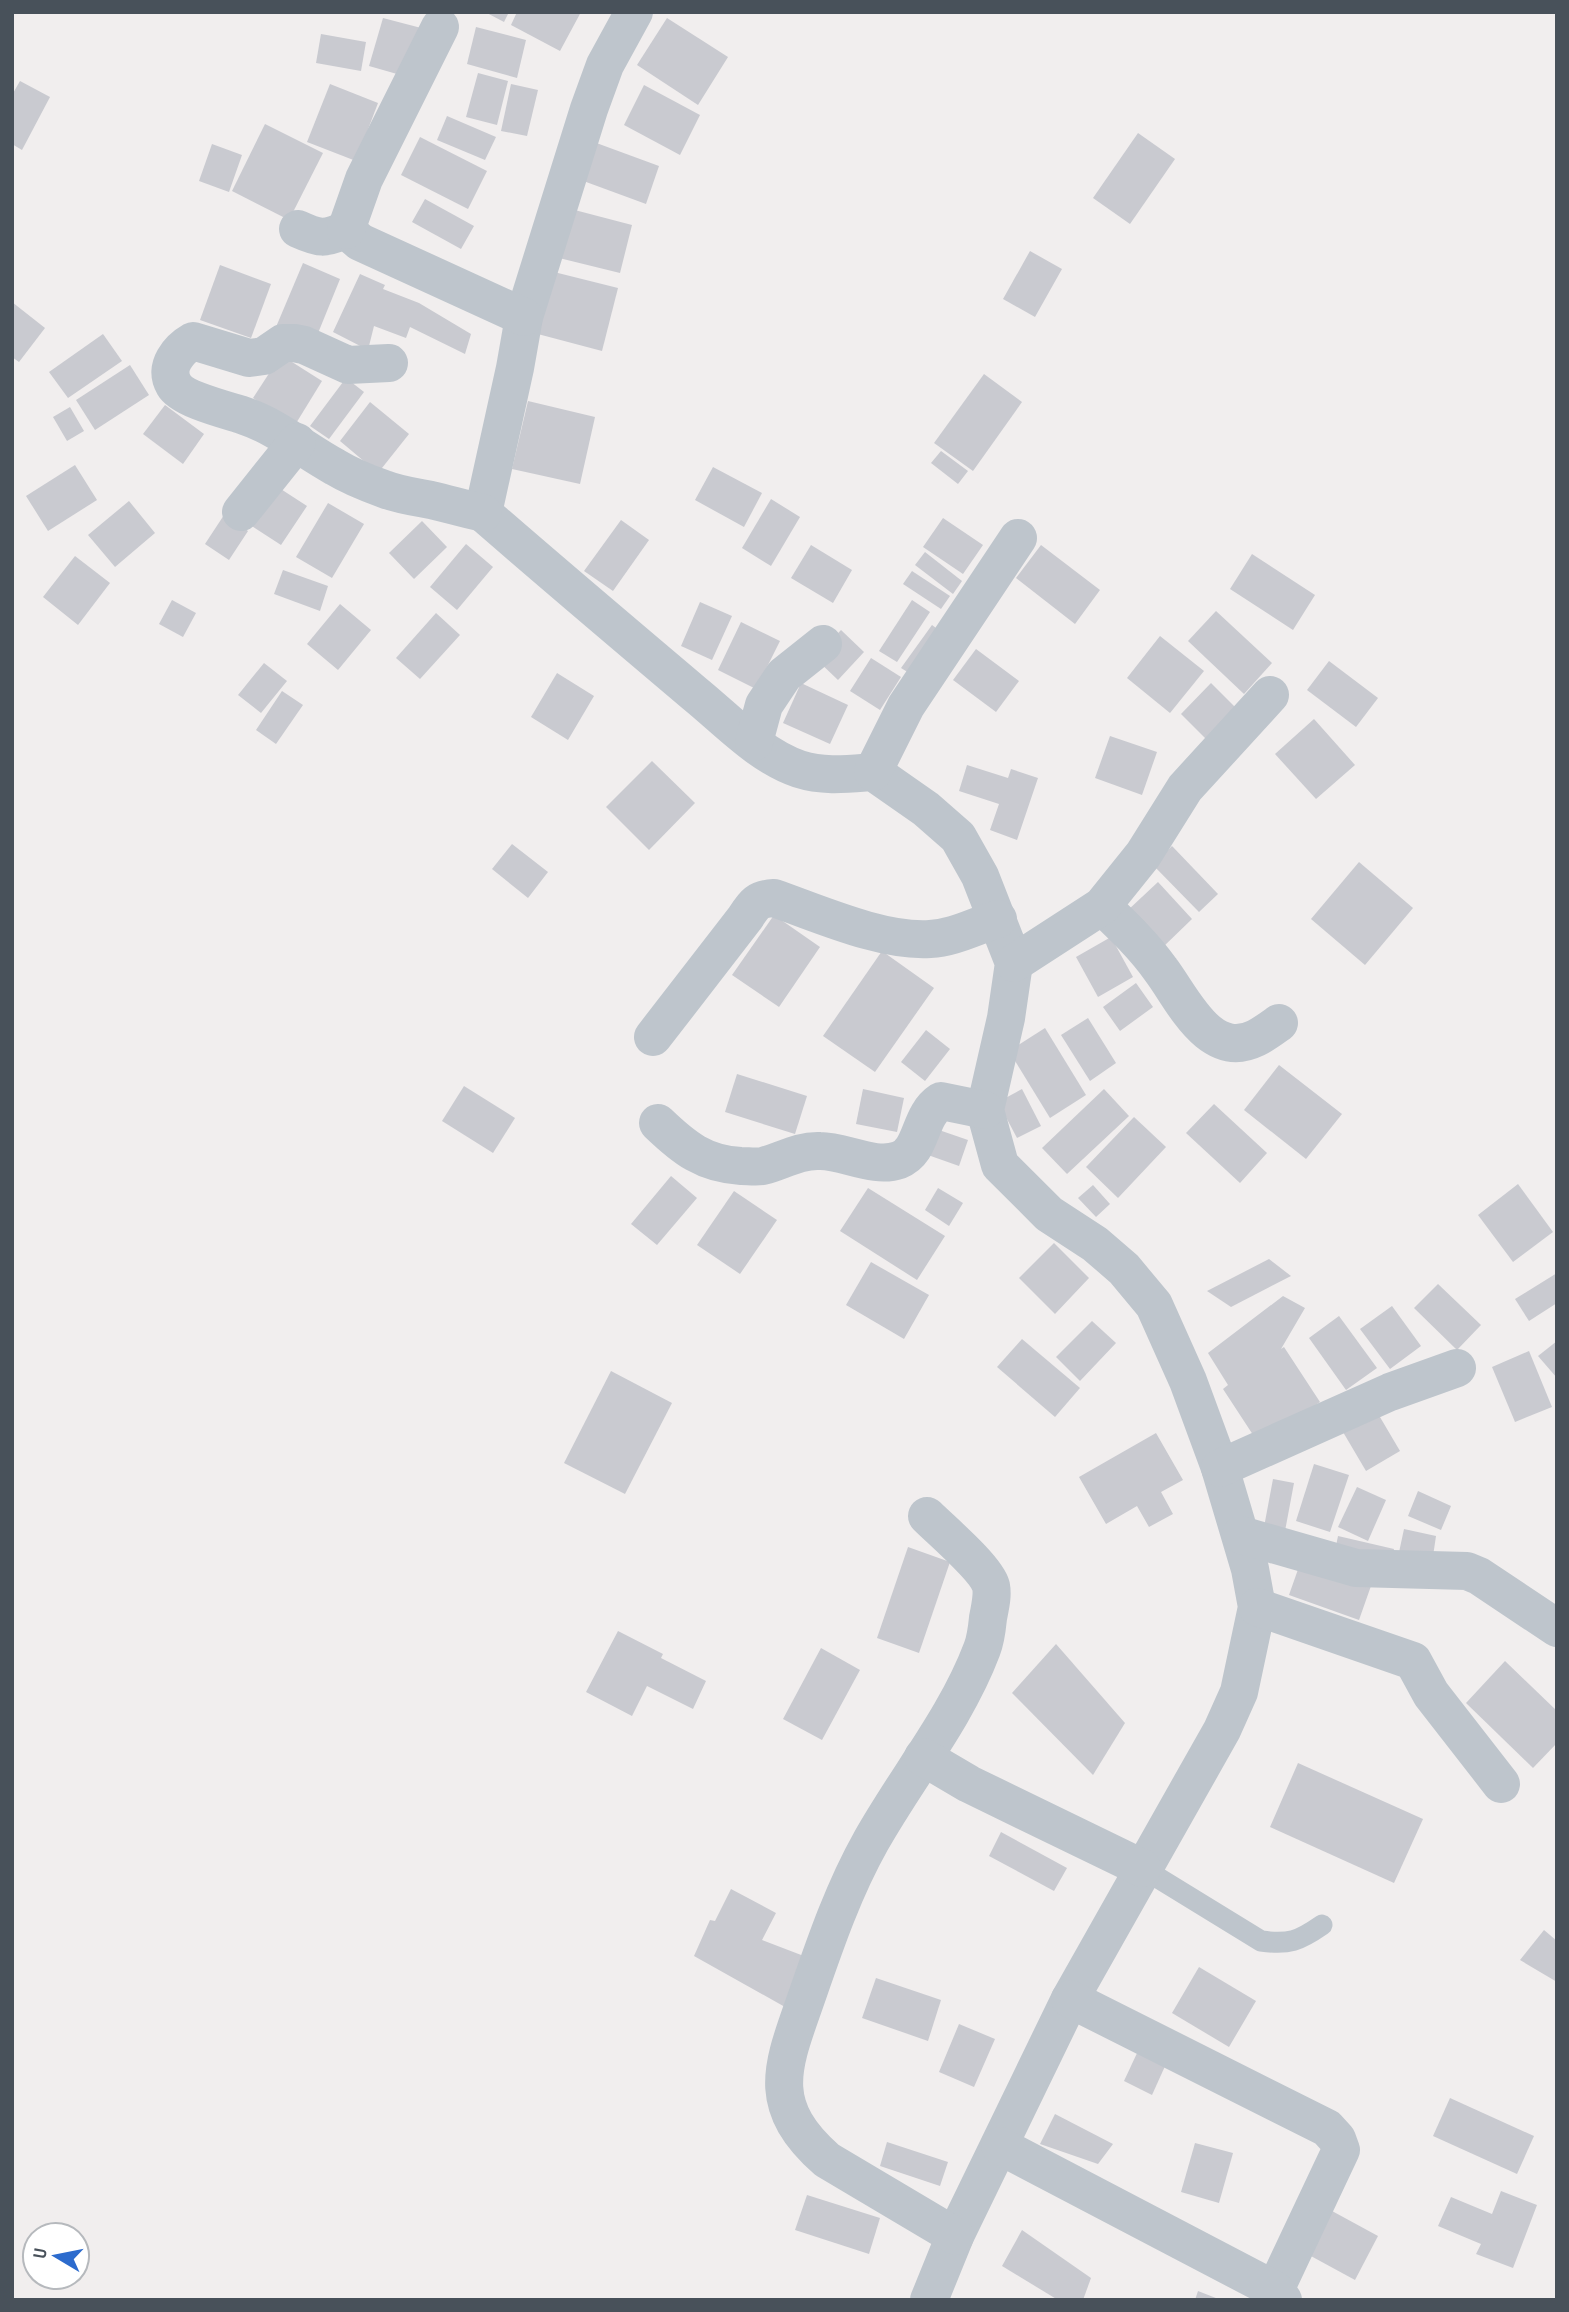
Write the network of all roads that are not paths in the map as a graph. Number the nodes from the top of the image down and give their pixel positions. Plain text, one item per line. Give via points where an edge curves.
1 (634, 12) edge
2 (440, 27) dead end
3 (299, 229) dead end
4 (346, 230) junction
5 (524, 317) junction
6 (389, 363) dead end
7 (297, 442) junction
8 (241, 512) dead end
9 (483, 513) junction
10 (1018, 538) dead end
11 (823, 644) dead end
12 (1270, 695) dead end
13 (754, 742) junction
14 (873, 772) junction
15 (1102, 906) junction
16 (998, 919) junction
17 (1014, 963) junction
18 (1279, 1023) dead end
19 (653, 1037) dead end
20 (985, 1110) junction
21 (658, 1123) dead end
22 (1457, 1368) dead end
23 (1220, 1468) junction
24 (927, 1516) dead end
25 (1241, 1535) junction
26 (1257, 1607) junction
27 (1557, 1628) edge
28 (923, 1757) junction
29 (1501, 1784) dead end
30 (1142, 1868) junction
31 (1322, 1925) dead end
32 (1070, 1999) junction
33 (1000, 2146) junction
34 (955, 2236) junction
35 (1279, 2295) edge
36 (929, 2300) edge

1 - 5 street via 605,65 589,109
2 - 4 street via 364,179
3 - 4 street via 326,238
4 - 5 street via 360,242
5 - 9 street
6 - 7 street via 348,365 294,344 249,358 193,341 182,347 170,374 174,386
7 - 8 street
7 - 9 street via 337,468 386,490
9 - 13 street
10 - 14 street via 906,706
11 - 13 street via 784,675 764,705
12 - 15 street via 1185,788 1143,855
13 - 14 street via 772,756 819,774
14 - 16 street via 958,837
15 - 17 street
15 - 18 street via 1161,969 1213,1037 1241,1042 1255,1039
16 - 17 street
16 - 19 street via 930,940 854,926 762,898
17 - 20 street
20 - 21 street via 941,1101 929,1110 911,1153 881,1162 817,1150 761,1166 726,1165 701,1157
20 - 23 street via 1000,1165 1049,1214 1124,1269 1154,1305
22 - 23 street via 1390,1392
23 - 25 street
24 - 28 street via 983,1571 991,1602 983,1647
25 - 26 street
25 - 27 street via 1356,1568 1467,1571
26 - 29 street via 1413,1661 1431,1694
26 - 30 street via 1242,1679 1222,1730
28 - 30 street
28 - 34 street via 870,1842 834,1917 786,2060 783,2092 809,2144 827,2160
30 - 31 lane via 1261,1941 1282,1944 1301,1940
30 - 32 street
32 - 33 street
32 - 35 street via 1328,2128 1336,2139 1341,2150
33 - 34 street
33 - 35 street
34 - 36 street

